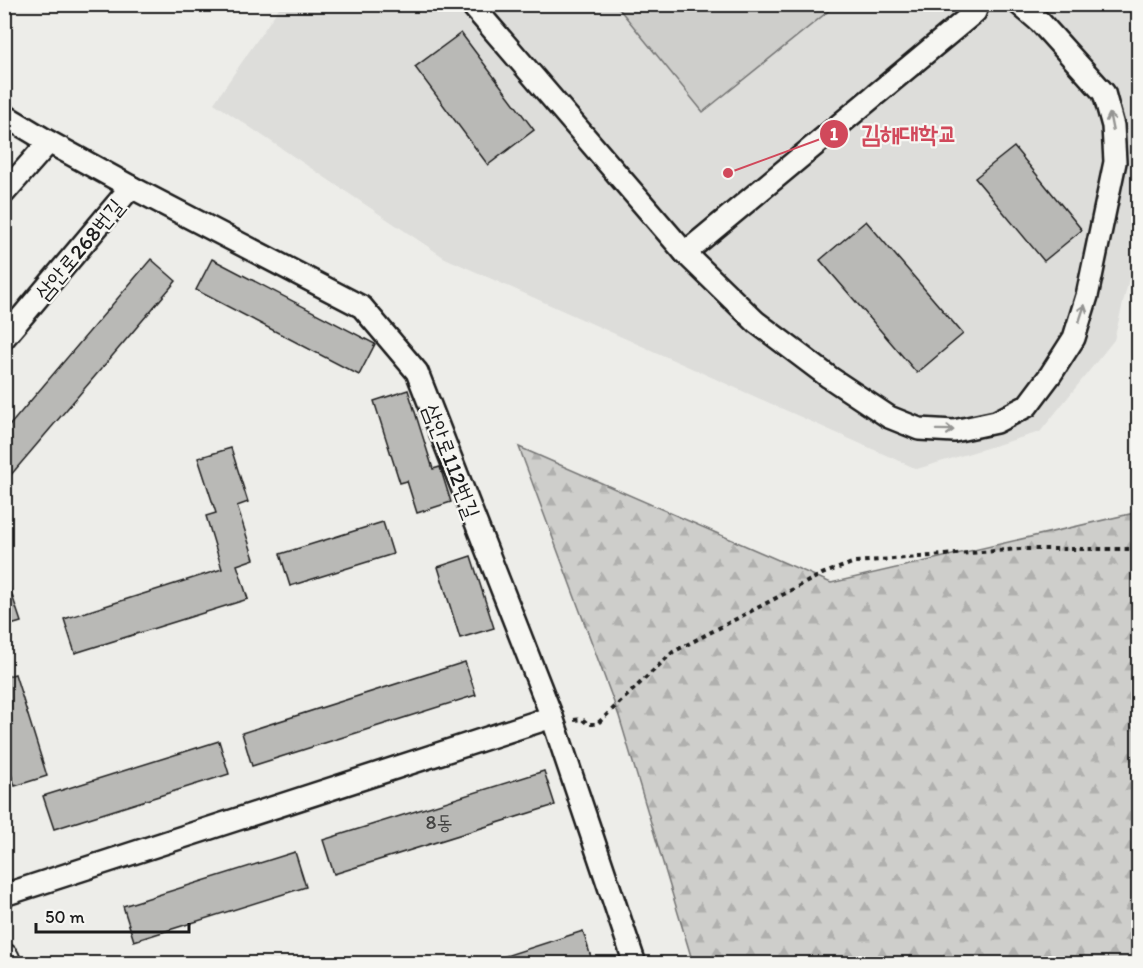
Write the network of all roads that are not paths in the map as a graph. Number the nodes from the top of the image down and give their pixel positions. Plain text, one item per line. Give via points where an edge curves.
1 (471, 4) edge
2 (978, 4) edge
3 (1019, 4) edge
4 (4, 115) edge
5 (49, 142) junction
6 (131, 187) junction
7 (4, 193) edge
8 (685, 253) junction
9 (4, 338) edge
10 (553, 719) junction
11 (4, 895) edge
12 (635, 963) edge

1 - 8 street
2 - 8 street via 975,12
8 -> 3 street via 756,322 889,417 919,429 954,430 996,422 1027,406 1074,338 1087,296 1115,162 1113,126 1104,93
4 - 5 street, 삼안로112번길
5 - 6 street, 삼안로112번길
5 - 7 street
6 - 9 street, 삼안로268번길
6 - 10 street, 삼안로112번길 via 362,307 417,372
10 - 11 street
10 - 12 street, 삼안로112번길

